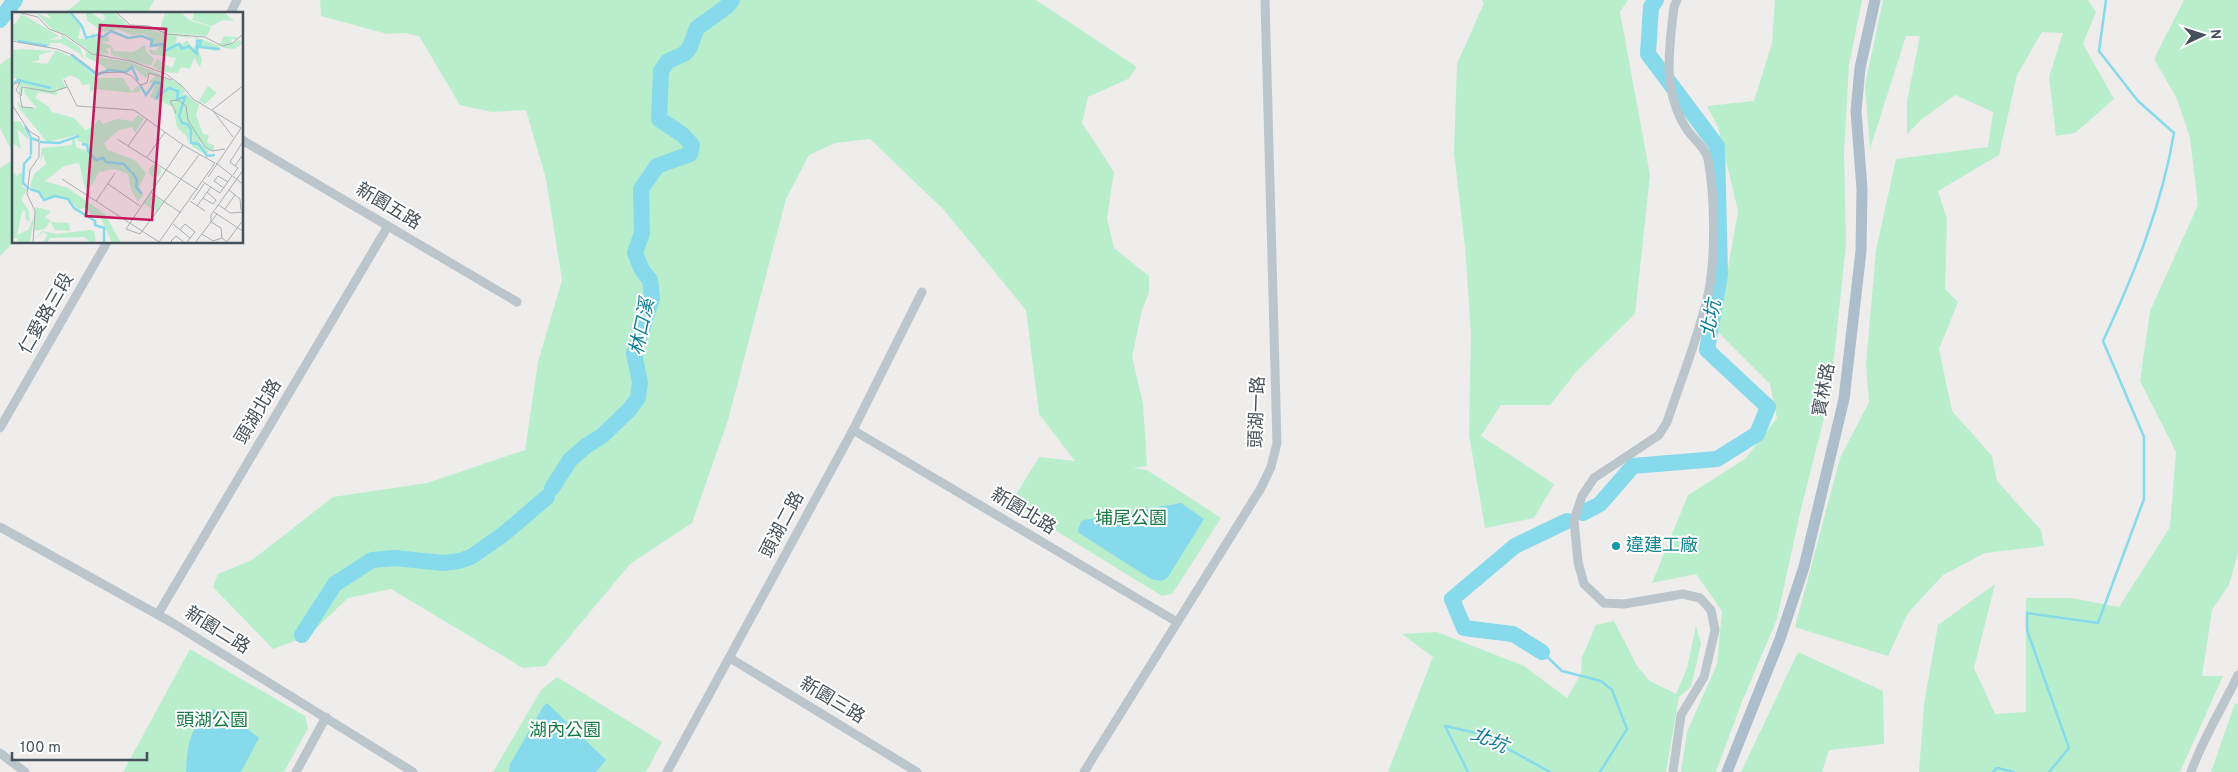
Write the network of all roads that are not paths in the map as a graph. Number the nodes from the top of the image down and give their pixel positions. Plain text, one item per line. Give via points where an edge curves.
1 (237, 0) edge
2 (1265, 0) edge
3 (1677, 0) edge
4 (1875, 0) edge
5 (231, 12) edge
6 (244, 141) edge
7 (388, 226) junction
8 (106, 244) edge
9 (922, 292) dead end
10 (517, 302) dead end
11 (0, 428) edge
12 (853, 430) junction
13 (0, 527) edge
14 (158, 614) junction
15 (1177, 622) junction
16 (730, 658) junction
17 (2238, 675) edge
18 (326, 717) junction
19 (0, 753) edge
20 (24, 772) edge
21 (296, 772) edge
22 (413, 772) edge
23 (667, 772) edge
24 (917, 772) edge
25 (1084, 772) edge
26 (1673, 772) edge
27 (1727, 772) edge
28 (2191, 772) edge

1 - 5 street
2 - 15 street, 頭湖一路 via 1277,443 1261,488
3 - 26 street via 1668,51 1671,98 1686,128 1708,156 1713,210 1712,272 1708,296 1667,422 1659,435 1594,478 1582,496 1574,520 1578,562 1584,584 1604,603 1624,604 1683,594 1700,598 1711,610 1715,630 1704,677 1681,715
4 - 27 main road, 寶林路 via 1860,68 1856,112 1862,189 1861,252 1844,399 1804,568 1780,639
6 - 7 street, 新園五路
7 - 10 street, 新園五路
7 - 14 street, 頭湖北路
8 - 11 street, 仁愛路三段
9 - 12 street, 頭湖二路
12 - 15 street, 新園北路
12 - 16 street, 頭湖二路
13 - 14 street, 新園二路
14 - 18 street, 新園二路
15 - 25 street, 頭湖一路
16 - 23 street, 頭湖二路
16 - 24 street, 新園三路
17 - 28 street
18 - 21 street
18 - 22 street, 新園二路
19 - 20 street

